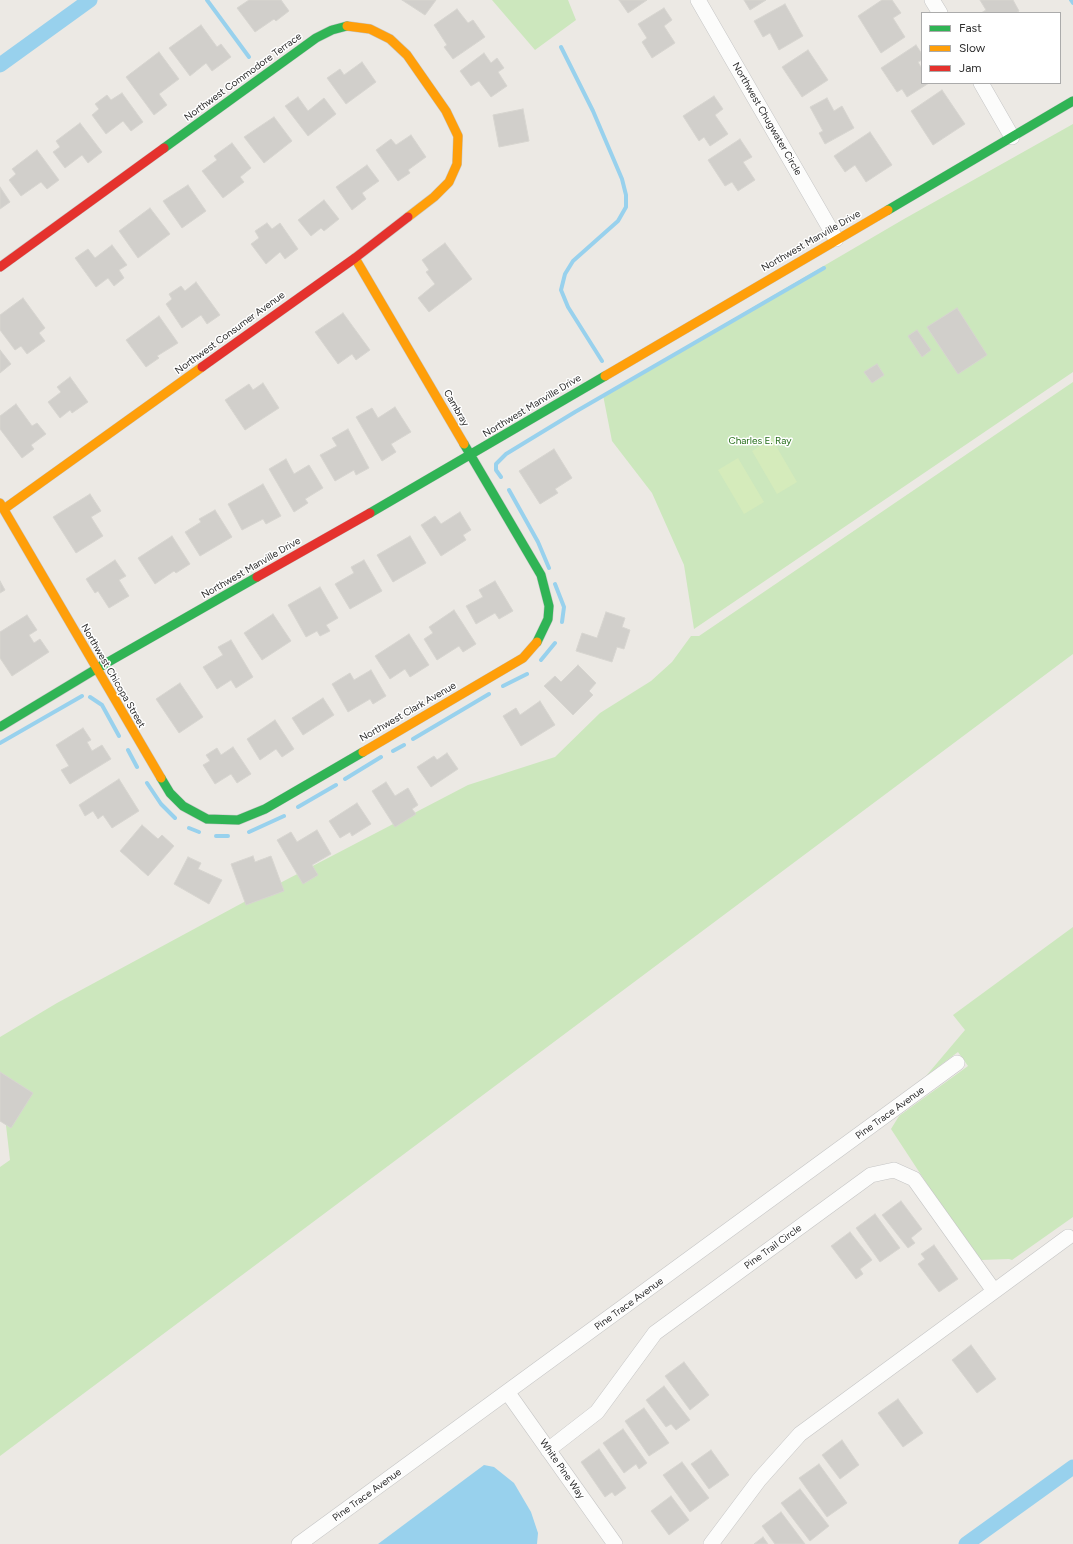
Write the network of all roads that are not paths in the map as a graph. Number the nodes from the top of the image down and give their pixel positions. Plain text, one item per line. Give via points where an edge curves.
1 (698, 0) edge
2 (932, 0) edge
3 (939, 12) edge
4 (982, 84) edge
5 (1073, 101) edge
6 (1012, 137) junction
7 (457, 164) joint
8 (836, 239) junction
9 (355, 258) junction
10 (0, 267) edge
11 (471, 455) junction
12 (2, 506) edge
13 (547, 593) joint
14 (96, 669) junction
15 (0, 727) edge
16 (238, 820) joint
17 (957, 1063) dead end
18 (1068, 1237) dead end
19 (994, 1291) junction
20 (508, 1393) junction
21 (548, 1450) junction
22 (299, 1544) edge
23 (615, 1544) edge
24 (711, 1544) edge

1 - 8 street, Northwest Chugwater Circle
2 - 3 street
4 - 6 street
5 - 6 street, Northwest Manville Drive
6 - 8 street, Northwest Manville Drive
7 - 9 street, Northwest Consumer Avenue via 449,182 434,197
7 - 10 street, Northwest Commodore Terrace via 458,136 446,111 407,55 390,39 370,29 348,26 316,38
8 - 11 street, Northwest Manville Drive
9 - 11 street, Cambray
9 - 12 street, Northwest Consumer Avenue
11 - 13 street, Cambray via 540,575
11 - 14 street, Northwest Manville Drive
12 - 14 street, Northwest Chicopa Street
13 - 16 street, Northwest Clark Avenue via 549,606 544,631 523,658 265,808
14 - 15 street, Northwest Manville Drive
14 - 16 street, Northwest Chicopa Street via 154,768 176,800 207,820
17 - 20 street, Pine Trace Avenue
18 - 19 street
19 - 21 street, Pine Trail Circle via 914,1179 894,1170 871,1175 655,1333 597,1412
19 - 24 street via 800,1434 759,1480
20 - 21 street, White Pine Way
20 - 22 street, Pine Trace Avenue
21 - 23 street, White Pine Way

